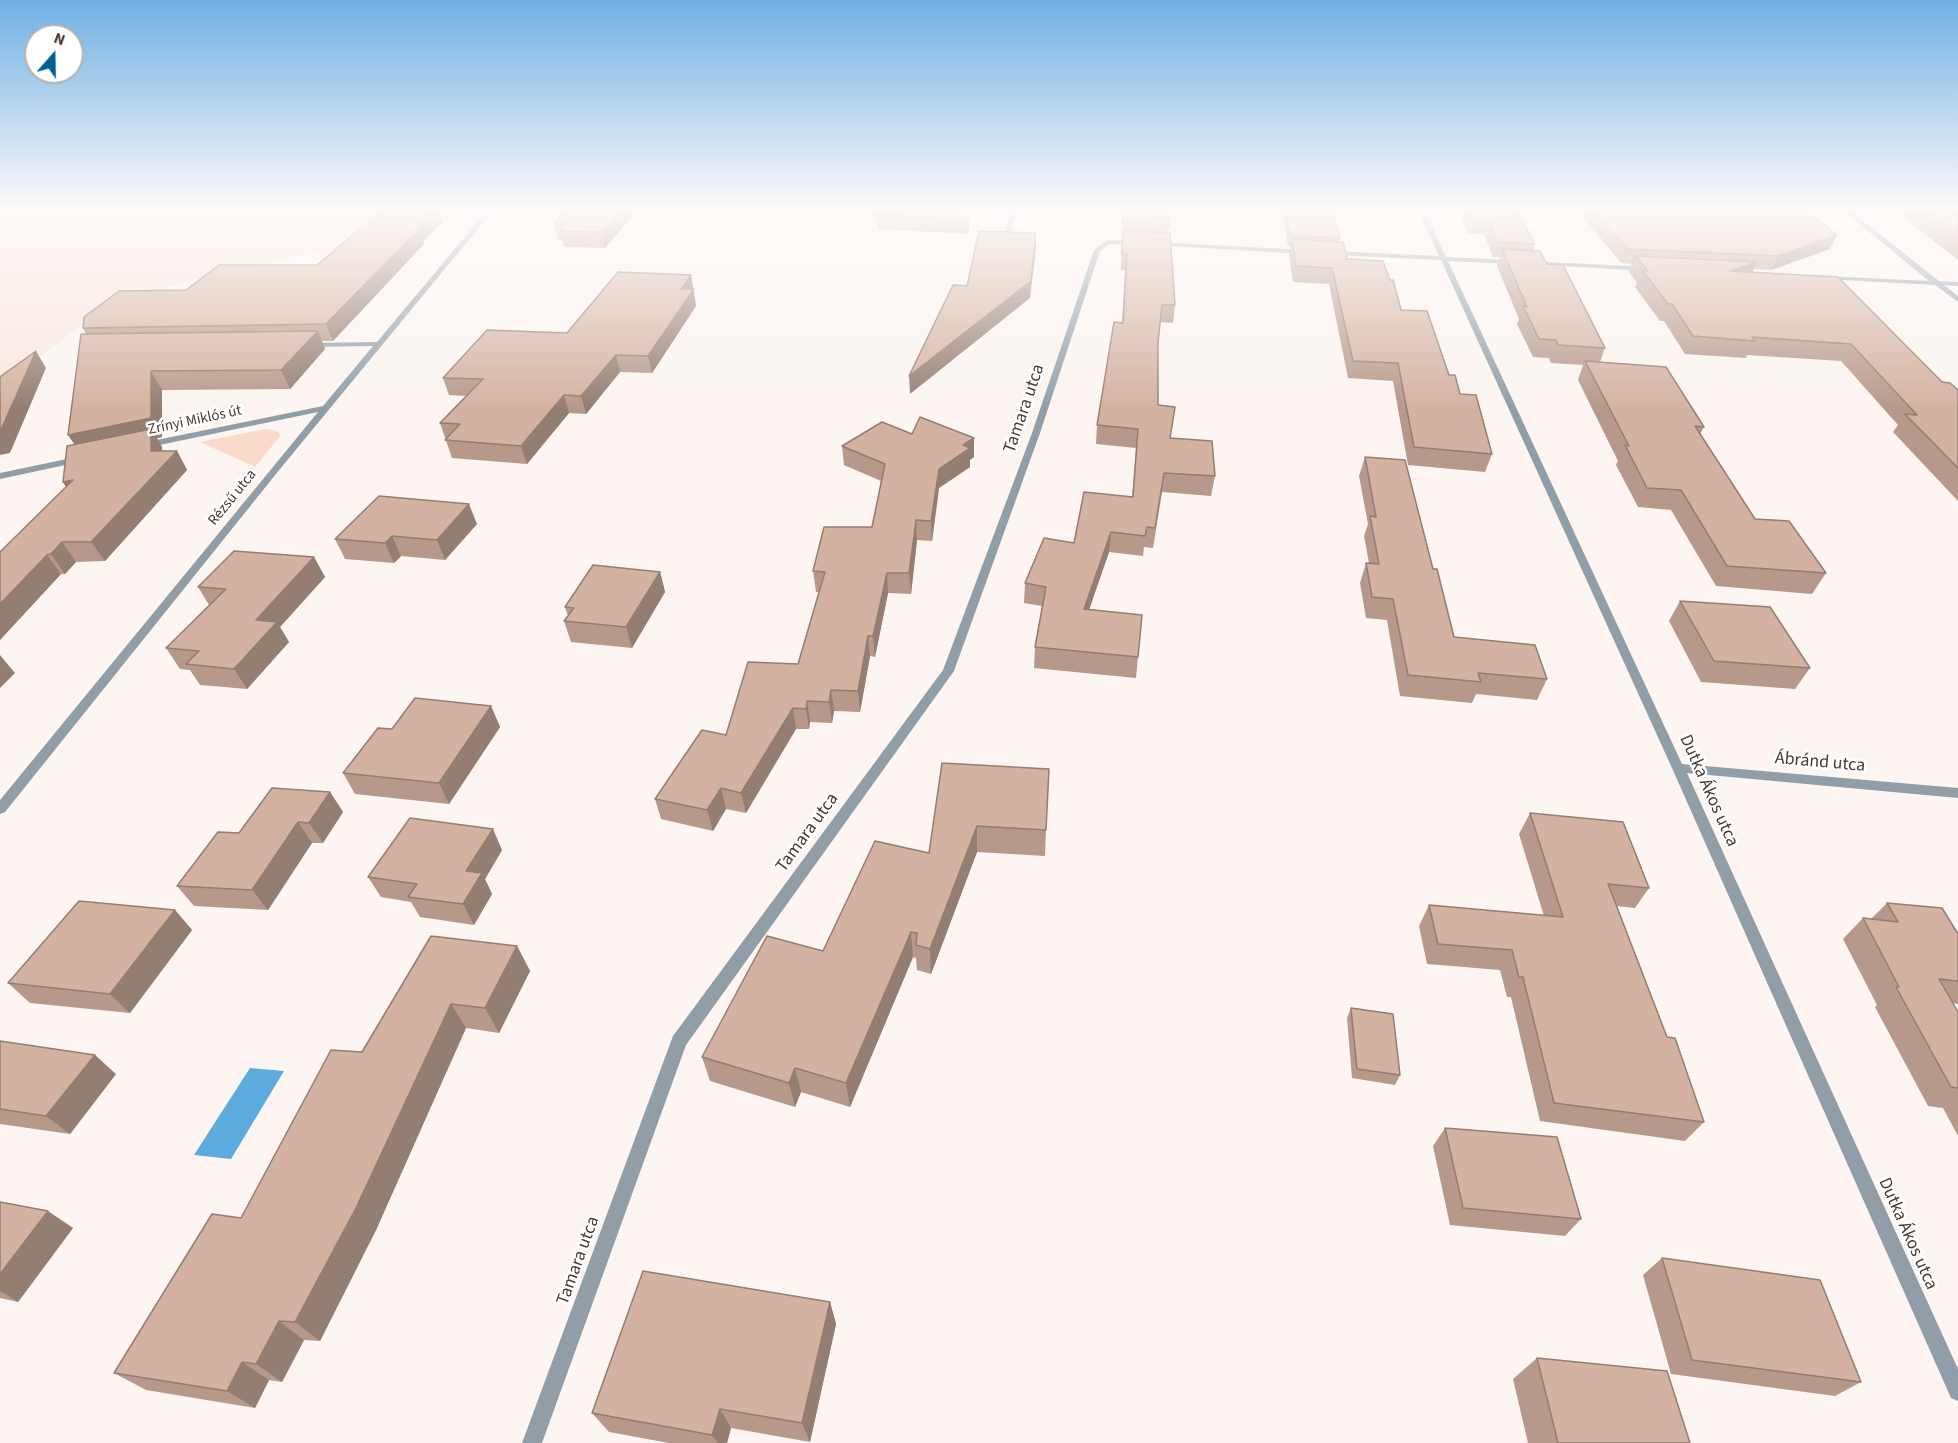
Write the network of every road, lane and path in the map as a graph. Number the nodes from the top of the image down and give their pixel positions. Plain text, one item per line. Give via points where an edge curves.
1 (436, 275) edge
2 (1089, 275) edge
3 (1451, 275) edge
4 (1928, 275) edge
5 (1819, 278) edge
6 (1938, 283) junction
7 (1958, 284) edge
8 (1958, 300) edge
9 (378, 344) junction
10 (295, 345) edge
11 (325, 408) junction
12 (140, 447) edge
13 (93, 456) edge
14 (0, 476) edge
15 (1678, 768) junction
16 (1958, 793) edge
17 (0, 809) edge
18 (1958, 1391) edge
19 (532, 1443) edge

1 - 9 street, Rézsű utca
2 - 19 street, Tamara utca via 1036,433 948,671 679,1041
3 - 15 street, Dutka Ákos utca
4 - 6 street
5 - 6 street
6 - 7 street
6 - 8 street
9 - 10 street
9 - 11 street, Rézsű utca
11 - 12 street, Zrínyi Miklós út
11 - 17 street, Rézsű utca
13 - 14 street
15 - 16 street, Ábránd utca
15 - 18 street, Dutka Ákos utca

